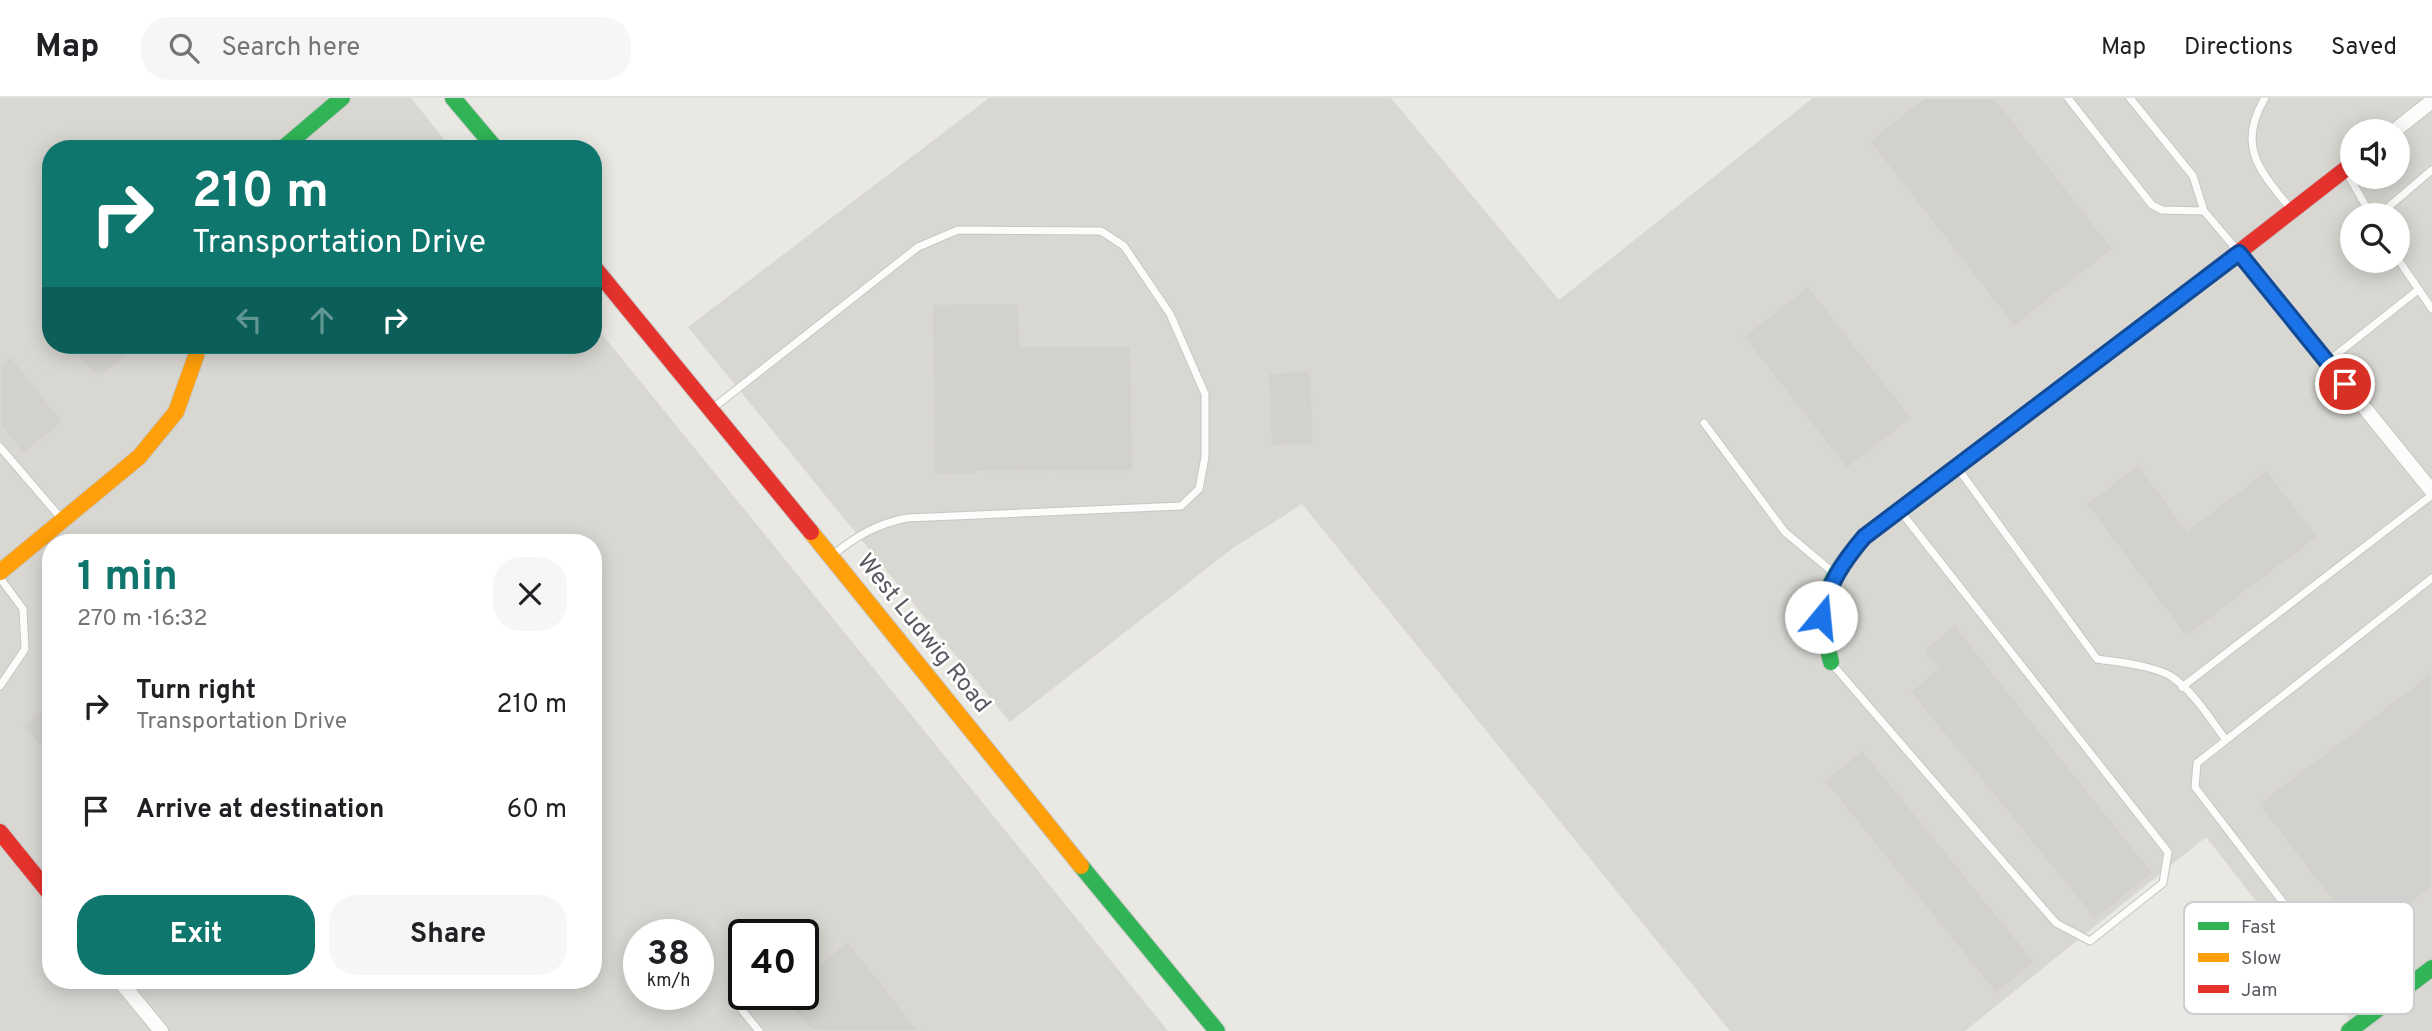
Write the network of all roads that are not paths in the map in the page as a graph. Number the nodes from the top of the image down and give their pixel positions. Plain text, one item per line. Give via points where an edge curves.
1 (342, 98) edge
2 (453, 98) edge
3 (2068, 98) edge
4 (2130, 98) edge
5 (2265, 98) edge
6 (2432, 101) edge
7 (2409, 119) edge
8 (293, 140) edge
9 (488, 140) edge
10 (2432, 170) edge
11 (2340, 174) edge
12 (2393, 203) edge
13 (2204, 211) junction
14 (2293, 211) junction
15 (2239, 253) junction
16 (2407, 273) edge
17 (602, 277) edge
18 (2418, 290) junction
19 (2432, 309) edge
20 (196, 354) edge
21 (2327, 362) junction
22 (713, 409) junction
23 (1704, 423) dead end
24 (0, 447) edge
25 (1956, 466) junction
26 (2432, 493) edge
27 (1899, 510) junction
28 (63, 520) junction
29 (46, 534) edge
30 (42, 537) edge
31 (831, 556) junction
32 (0, 572) edge
33 (1835, 574) junction
34 (0, 578) edge
35 (2432, 578) edge
36 (1831, 662) joint
37 (0, 686) edge
38 (2182, 687) junction
39 (2226, 740) junction
40 (0, 832) edge
41 (42, 884) edge
42 (2283, 902) edge
43 (2432, 968) edge
44 (2414, 982) edge
45 (126, 989) edge
46 (742, 1010) edge
47 (2370, 1015) edge
48 (160, 1031) edge
49 (759, 1031) edge
50 (1217, 1031) edge
51 (2349, 1031) edge

1 - 8 street
2 - 9 street
3 - 13 lane via 2152,205 2162,210
4 - 13 lane via 2193,176
5 - 14 lane via 2256,112 2253,151 2260,170
6 - 7 street
10 - 12 lane
11 - 14 street
13 - 15 lane
14 - 15 street
15 - 21 street
15 - 25 street
16 - 18 lane
17 - 22 street, West Ludwig Road
18 - 19 lane
18 - 21 lane
20 - 28 street via 176,412 139,457
21 - 26 street
22 - 31 street, West Ludwig Road
22 - 31 lane via 918,247 958,230 1101,231 1124,246 1170,314 1205,394 1205,457 1199,489 1181,506 907,518 882,523
23 - 33 lane via 1785,532
24 - 28 lane
25 - 27 street
25 - 38 lane via 2097,659 2171,676
26 - 38 lane
27 - 33 street via 1864,537
27 - 36 lane via 2168,852 2163,883 2090,941 2056,923
28 - 29 street
30 - 32 street
31 - 50 street, West Ludwig Road
33 - 36 street via 1821,617
34 - 37 lane via 23,609 25,649
35 - 39 lane
38 - 39 lane
39 - 42 lane via 2197,763 2194,787
40 - 41 street
43 - 44 street
45 - 48 street
46 - 49 lane
47 - 51 street

